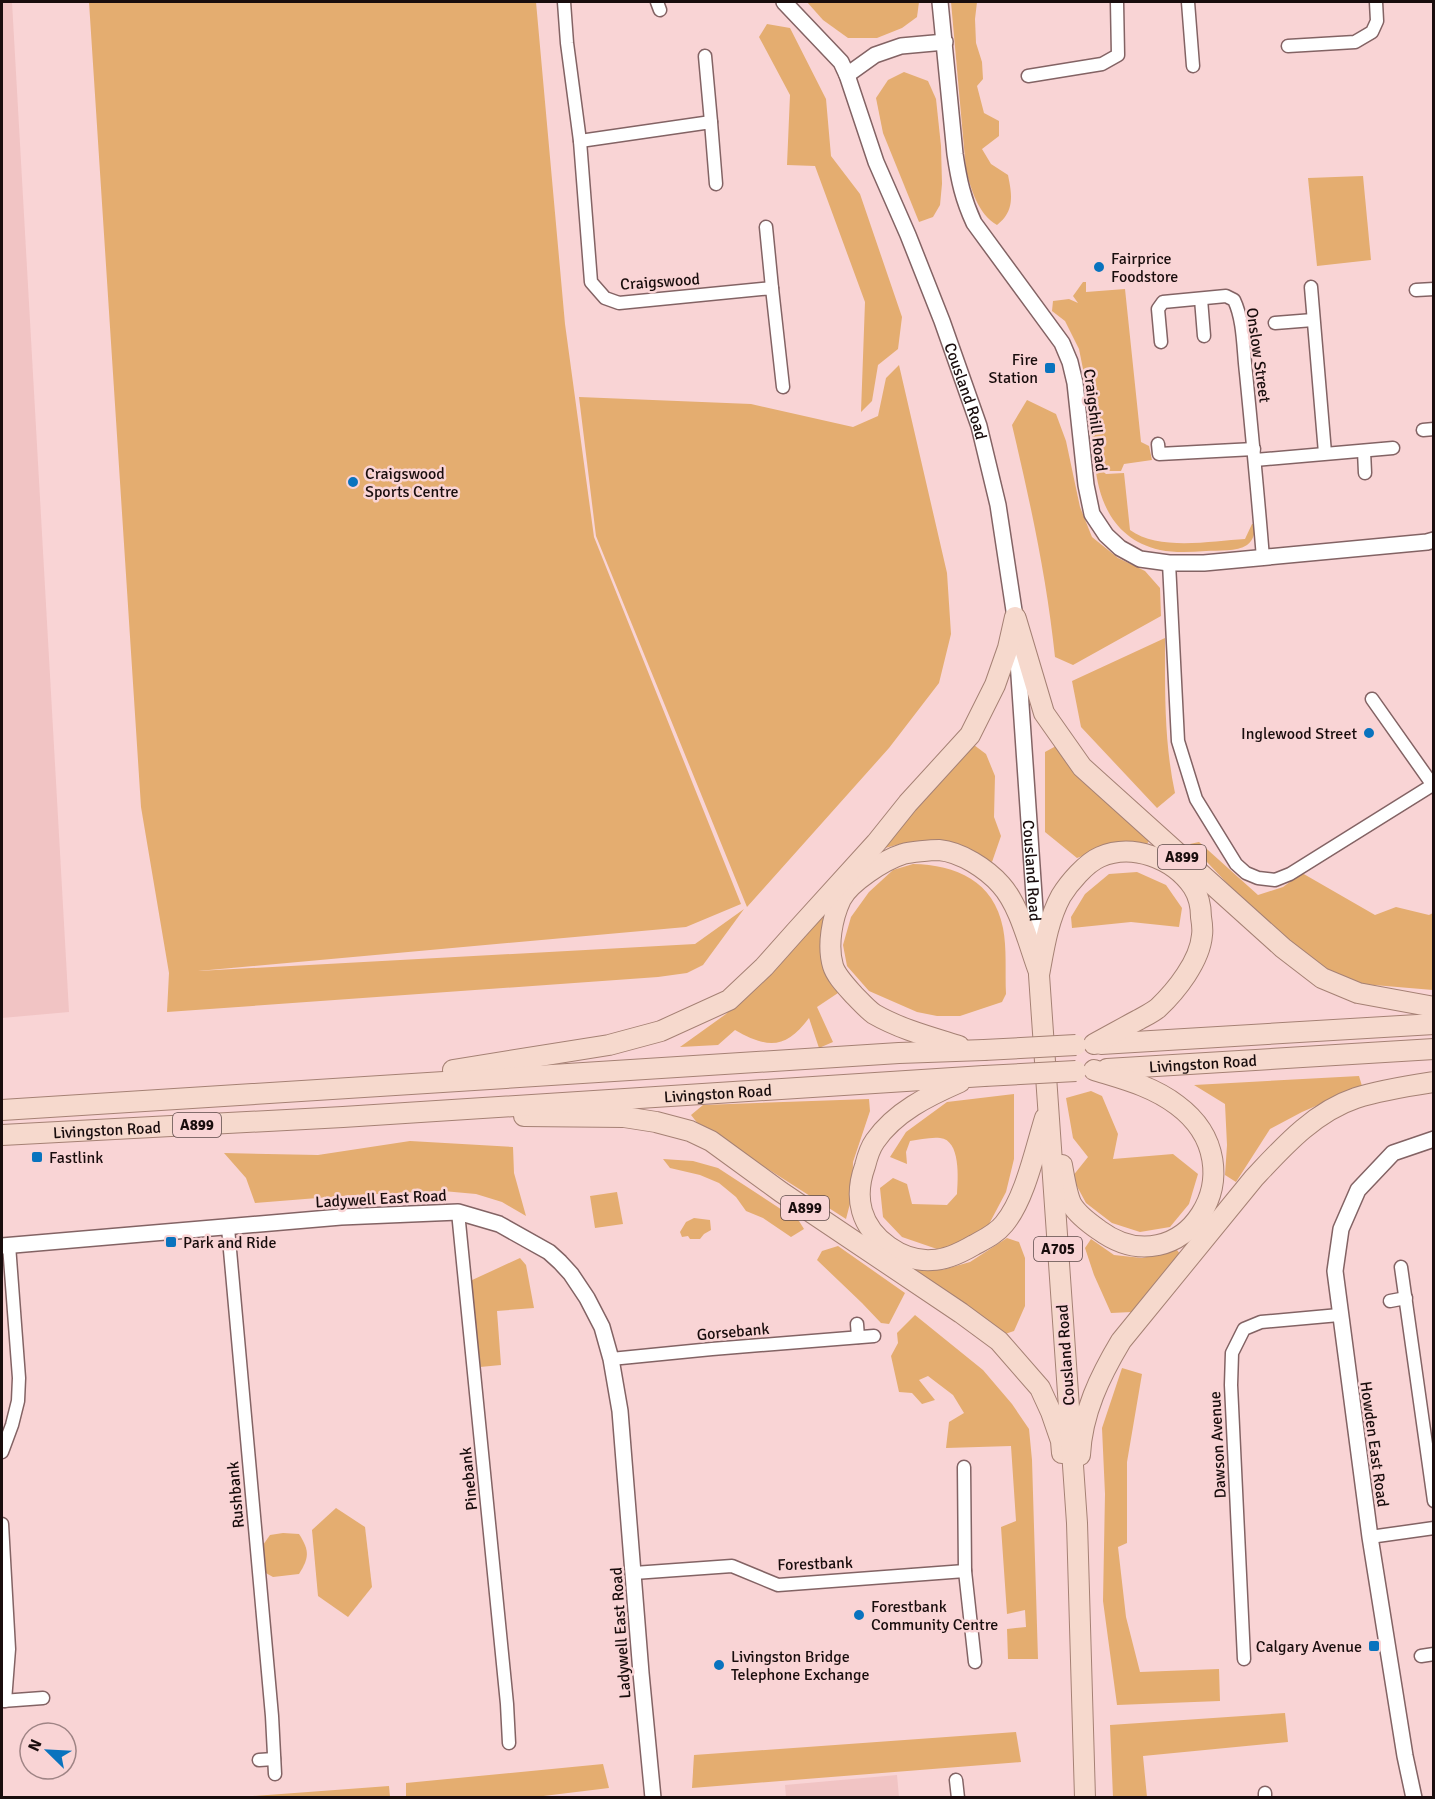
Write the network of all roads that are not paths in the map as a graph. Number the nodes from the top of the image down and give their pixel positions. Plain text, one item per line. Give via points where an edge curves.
1 (564, 2) edge
2 (784, 2) edge
3 (940, 2) edge
4 (1117, 2) edge
5 (1188, 2) edge
6 (1376, 2) edge
7 (945, 42) junction
8 (1288, 46) dead end
9 (705, 56) dead end
10 (1193, 66) dead end
11 (847, 75) junction
12 (1028, 76) dead end
13 (711, 122) junction
14 (580, 141) junction
15 (716, 184) dead end
16 (766, 226) dead end
17 (1311, 287) dead end
18 (772, 288) junction
19 (1434, 289) edge
20 (1416, 290) dead end
21 (1201, 298) junction
22 (1313, 320) junction
23 (1275, 323) dead end
24 (1204, 336) dead end
25 (1161, 342) dead end
26 (783, 387) dead end
27 (1158, 444) dead end
28 (1393, 448) dead end
29 (1364, 451) junction
30 (1324, 453) junction
31 (1255, 454) junction
32 (1365, 473) dead end
33 (1434, 540) edge
34 (1263, 558) junction
35 (1169, 563) junction
36 (1015, 617) junction
37 (1372, 699) dead end
38 (1433, 784) edge
39 (1040, 975) junction
40 (1434, 1007) edge
41 (1434, 1024) edge
42 (1085, 1044) junction
43 (1434, 1049) edge
44 (979, 1050) junction
45 (1085, 1071) junction
46 (977, 1077) junction
47 (1434, 1082) edge
48 (360, 1088) junction
49 (1048, 1107) junction
50 (2, 1110) edge
51 (393, 1113) junction
52 (2, 1135) edge
53 (1434, 1139) edge
54 (458, 1212) junction
55 (228, 1228) junction
56 (5, 1246) edge
57 (1401, 1268) dead end
58 (1406, 1298) junction
59 (1390, 1300) dead end
60 (1339, 1315) junction
61 (874, 1336) dead end
62 (611, 1359) junction
63 (1430, 1444) edge
64 (2, 1452) edge
65 (964, 1467) dead end
66 (1434, 1501) edge
67 (1077, 1523) junction
68 (2, 1524) edge
69 (1434, 1528) edge
70 (1370, 1537) junction
71 (966, 1571) junction
72 (634, 1573) junction
73 (1244, 1659) dead end
74 (975, 1662) dead end
75 (42, 1698) dead end
76 (3, 1701) edge
77 (509, 1743) dead end
78 (274, 1759) junction
79 (259, 1760) dead end
80 (275, 1774) dead end
81 (956, 1780) dead end
82 (652, 1797) edge
83 (958, 1797) edge
84 (1085, 1797) edge
85 (1414, 1797) edge

1 - 14 street, Craigswood
2 - 11 street, Cousland Road via 841,62
3 - 7 street, Craigshill Road
4 - 12 street via 1118,55 1102,63
5 - 10 street
6 - 8 street via 1375,27 1355,42
7 - 11 street via 900,46 875,55
7 - 35 street, Craigshill Road via 964,202 974,223 1062,343 1070,362 1092,514 1120,548 1140,559
9 - 13 street
11 - 36 street, Cousland Road via 876,162 942,321 979,426 998,505
13 - 14 street
13 - 15 street
14 - 18 street, Craigswood via 591,282 605,298 619,303
16 - 18 street
17 - 22 street
18 - 26 street
19 - 20 street
21 - 24 street
21 - 25 street, Onslow Street via 1163,302 1158,309
21 - 31 street, Onslow Street via 1226,296 1234,300 1239,310
22 - 23 street, Onslow Street
22 - 30 street
27 - 31 street via 1159,454
28 - 29 street
29 - 30 street
29 - 32 street
30 - 31 street
31 - 34 street, Onslow Street
33 - 34 street, Craigshill Road
34 - 35 street, Craigshill Road
35 - 38 street via 1178,741 1196,799 1236,864 1246,873 1275,880 1290,874
36 - 39 street, Cousland Road
36 - 40 main road, A899 via 1044,712 1082,767 1283,948 1322,978 1358,993
36 - 48 main road, A899 via 995,685 970,735 764,967 729,1000 662,1031 609,1045
37 - 38 street
39 - 42 main road, A899 via 1053,913 1075,877 1098,858 1125,851 1151,855 1183,875 1193,887 1201,908 1202,937 1179,986 1156,1010
39 - 44 main road, A899 via 1014,906 1002,886 985,869 964,858 939,850 903,854 883,863 846,892 834,919 831,942 833,967 847,987 872,1013 910,1031
39 - 49 main road, Cousland Road / A705
41 - 42 main road, Livingston Road / A899
42 - 44 main road, Livingston Road / A899, bridge
43 - 45 main road, Livingston Road / A899
44 - 48 main road, Livingston Road / A899
45 - 46 main road, Livingston Road / A899, bridge
45 - 49 main road via 1152,1089 1179,1106 1196,1123 1207,1141 1213,1189 1196,1222 1163,1243 1137,1246 1116,1241 1082,1217 1071,1204
46 - 49 main road via 913,1105 884,1128 873,1143 861,1178 862,1210 875,1234 898,1253 914,1259 945,1258 995,1234 1014,1209
46 - 51 main road, Livingston Road / A899
47 - 67 main road via 1354,1098 1305,1127 1254,1178 1142,1314 1104,1369 1089,1402 1080,1449
48 - 50 main road, Livingston Road / A899
49 - 67 main road, Cousland Road / A705
51 - 52 main road, Livingston Road / A899
51 - 67 main road, A899 via 624,1117 690,1131 711,1141 999,1341 1041,1388 1061,1441
53 - 60 street, Howden East Road via 1393,1153 1358,1190 1341,1229 1335,1271
54 - 55 street, Ladywell East Road via 341,1217
54 - 62 street, Ladywell East Road via 499,1224 560,1262 587,1298 602,1327
54 - 77 street, Pinebank
55 - 56 street, Ladywell East Road
55 - 78 street, Rushbank
56 - 64 street via 19,1378 18,1401
57 - 58 street
58 - 59 street
58 - 63 street
60 - 70 street, Howden East Road
60 - 73 street, Dawson Avenue via 1261,1322 1244,1329 1232,1353
61 - 62 street, Gorsebank via 857,1331
62 - 72 street, Ladywell East Road via 620,1411
63 - 66 street
65 - 71 street
67 - 84 main road, Cousland Road / A705
68 - 76 street via 9,1649
69 - 70 street
70 - 85 street, Howden East Road
71 - 72 street, Forestbank via 778,1585 732,1566
71 - 74 street
72 - 82 street, Ladywell East Road
75 - 76 street
78 - 79 street
78 - 80 street, Rushbank
81 - 83 street

